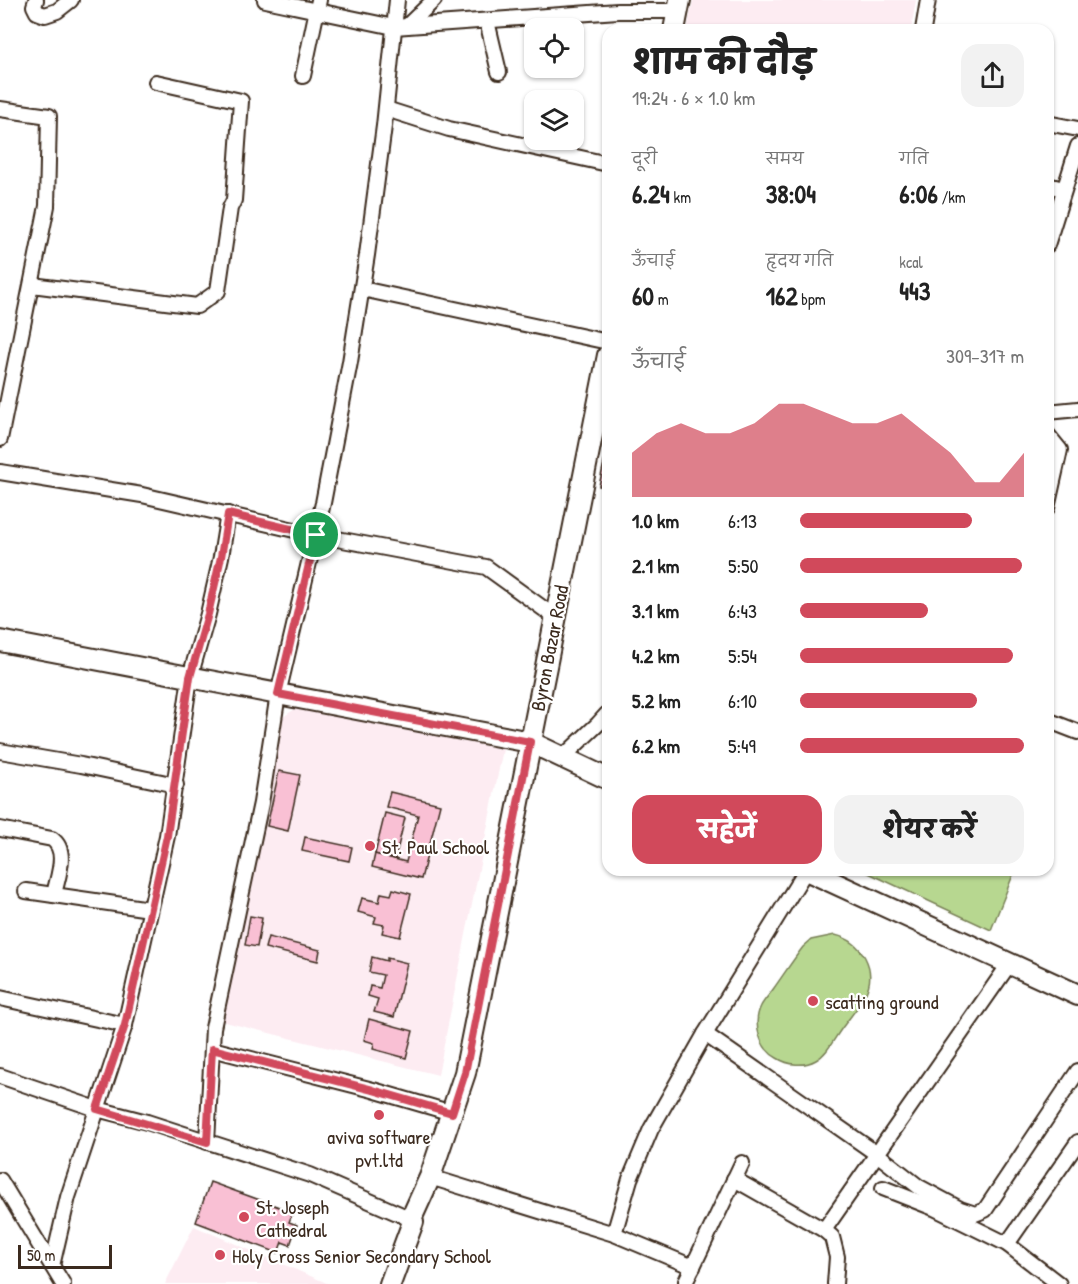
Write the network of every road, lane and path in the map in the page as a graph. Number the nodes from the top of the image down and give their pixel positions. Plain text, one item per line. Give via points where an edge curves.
1 (36, 0) edge
2 (71, 0) edge
3 (265, 0) edge
4 (398, 0) edge
5 (434, 0) edge
6 (928, 0) edge
7 (318, 5) edge
8 (677, 14) edge
9 (487, 21) junction
10 (924, 24) edge
11 (400, 26) junction
12 (498, 72) dead end
13 (303, 76) dead end
14 (156, 82) dead end
15 (0, 109) edge
16 (386, 109) junction
17 (1054, 124) edge
18 (1078, 129) edge
19 (1078, 146) edge
20 (602, 163) edge
21 (1054, 187) edge
22 (1064, 189) junction
23 (1054, 222) edge
24 (32, 285) junction
25 (362, 289) junction
26 (602, 341) edge
27 (1078, 409) edge
28 (602, 410) edge
29 (1054, 411) edge
30 (0, 439) edge
31 (1054, 443) edge
32 (0, 472) edge
33 (1054, 477) edge
34 (228, 514) junction
35 (316, 535) junction
36 (555, 616) junction
37 (0, 641) edge
38 (190, 677) junction
39 (278, 694) junction
40 (602, 720) edge
41 (1054, 723) edge
42 (1078, 732) edge
43 (530, 742) junction
44 (0, 751) edge
45 (562, 758) junction
46 (602, 776) edge
47 (176, 785) junction
48 (0, 829) edge
49 (802, 876) edge
50 (819, 876) edge
51 (26, 891) dead end
52 (54, 895) junction
53 (150, 909) junction
54 (1010, 963) junction
55 (1078, 995) edge
56 (0, 998) edge
57 (125, 1025) junction
58 (705, 1034) junction
59 (212, 1049) junction
60 (1078, 1071) edge
61 (0, 1076) edge
62 (97, 1109) junction
63 (452, 1113) junction
64 (207, 1142) junction
65 (1078, 1142) edge
66 (877, 1154) junction
67 (742, 1163) dead end
68 (430, 1177) junction
69 (734, 1179) junction
70 (0, 1180) edge
71 (883, 1188) dead end
72 (2, 1195) edge
73 (411, 1219) junction
74 (824, 1230) junction
75 (614, 1234) junction
76 (1007, 1244) junction
77 (52, 1266) junction
78 (693, 1267) junction
79 (686, 1281) dead end
80 (59, 1282) edge
81 (390, 1284) edge
82 (834, 1284) edge
83 (1059, 1284) edge

1 - 2 street via 34,6 45,15
3 - 7 street
4 - 11 street
5 - 11 street
6 - 10 street
7 - 11 street
7 - 13 street
8 - 9 street via 618,11
9 - 11 street
9 - 12 street
11 - 16 street
14 - 24 street via 241,101 234,200 218,291 196,306
15 - 24 street via 49,116 47,206
16 - 20 street via 449,129
16 - 25 street
17 - 18 street
19 - 22 street
21 - 22 street
22 - 23 street
24 - 30 street
25 - 26 street
25 - 35 street
27 - 29 street
28 - 36 street, Byron Bazar Road
31 - 33 street via 1060,450
32 - 34 street via 142,495
34 - 35 street
34 - 38 street via 208,614
35 - 36 street via 486,567
35 - 39 street
36 - 43 street, Byron Bazar Road
37 - 38 street
38 - 39 street
38 - 47 street
39 - 43 street
39 - 59 street via 261,802 213,1028
40 - 45 street
41 - 42 street
43 - 45 street
43 - 63 street, Byron Bazar Road via 467,1062
44 - 47 street
45 - 46 street
47 - 53 street
48 - 52 street via 52,839 58,844 61,858
49 - 58 street
50 - 54 street
51 - 52 street
52 - 53 street
53 - 57 street
54 - 55 street
54 - 66 street
56 - 57 street
57 - 62 street
58 - 66 street
58 - 75 street via 651,1130 630,1179
59 - 63 street
59 - 64 street
60 - 66 street via 986,1210 975,1214 960,1209 919,1187
61 - 62 street
62 - 64 street
62 - 77 street via 68,1197
63 - 68 street, Byron Bazar Road
64 - 73 street via 310,1175
65 - 76 street
66 - 74 street
67 - 69 street
68 - 73 street, Byron Bazar Road
68 - 75 street
69 - 74 street
69 - 78 street
70 - 72 street
71 - 76 street
72 - 77 street
73 - 81 street, Byron Bazar Road
74 - 82 street via 832,1238 837,1257
75 - 78 street
76 - 83 street
77 - 80 street
78 - 79 street

